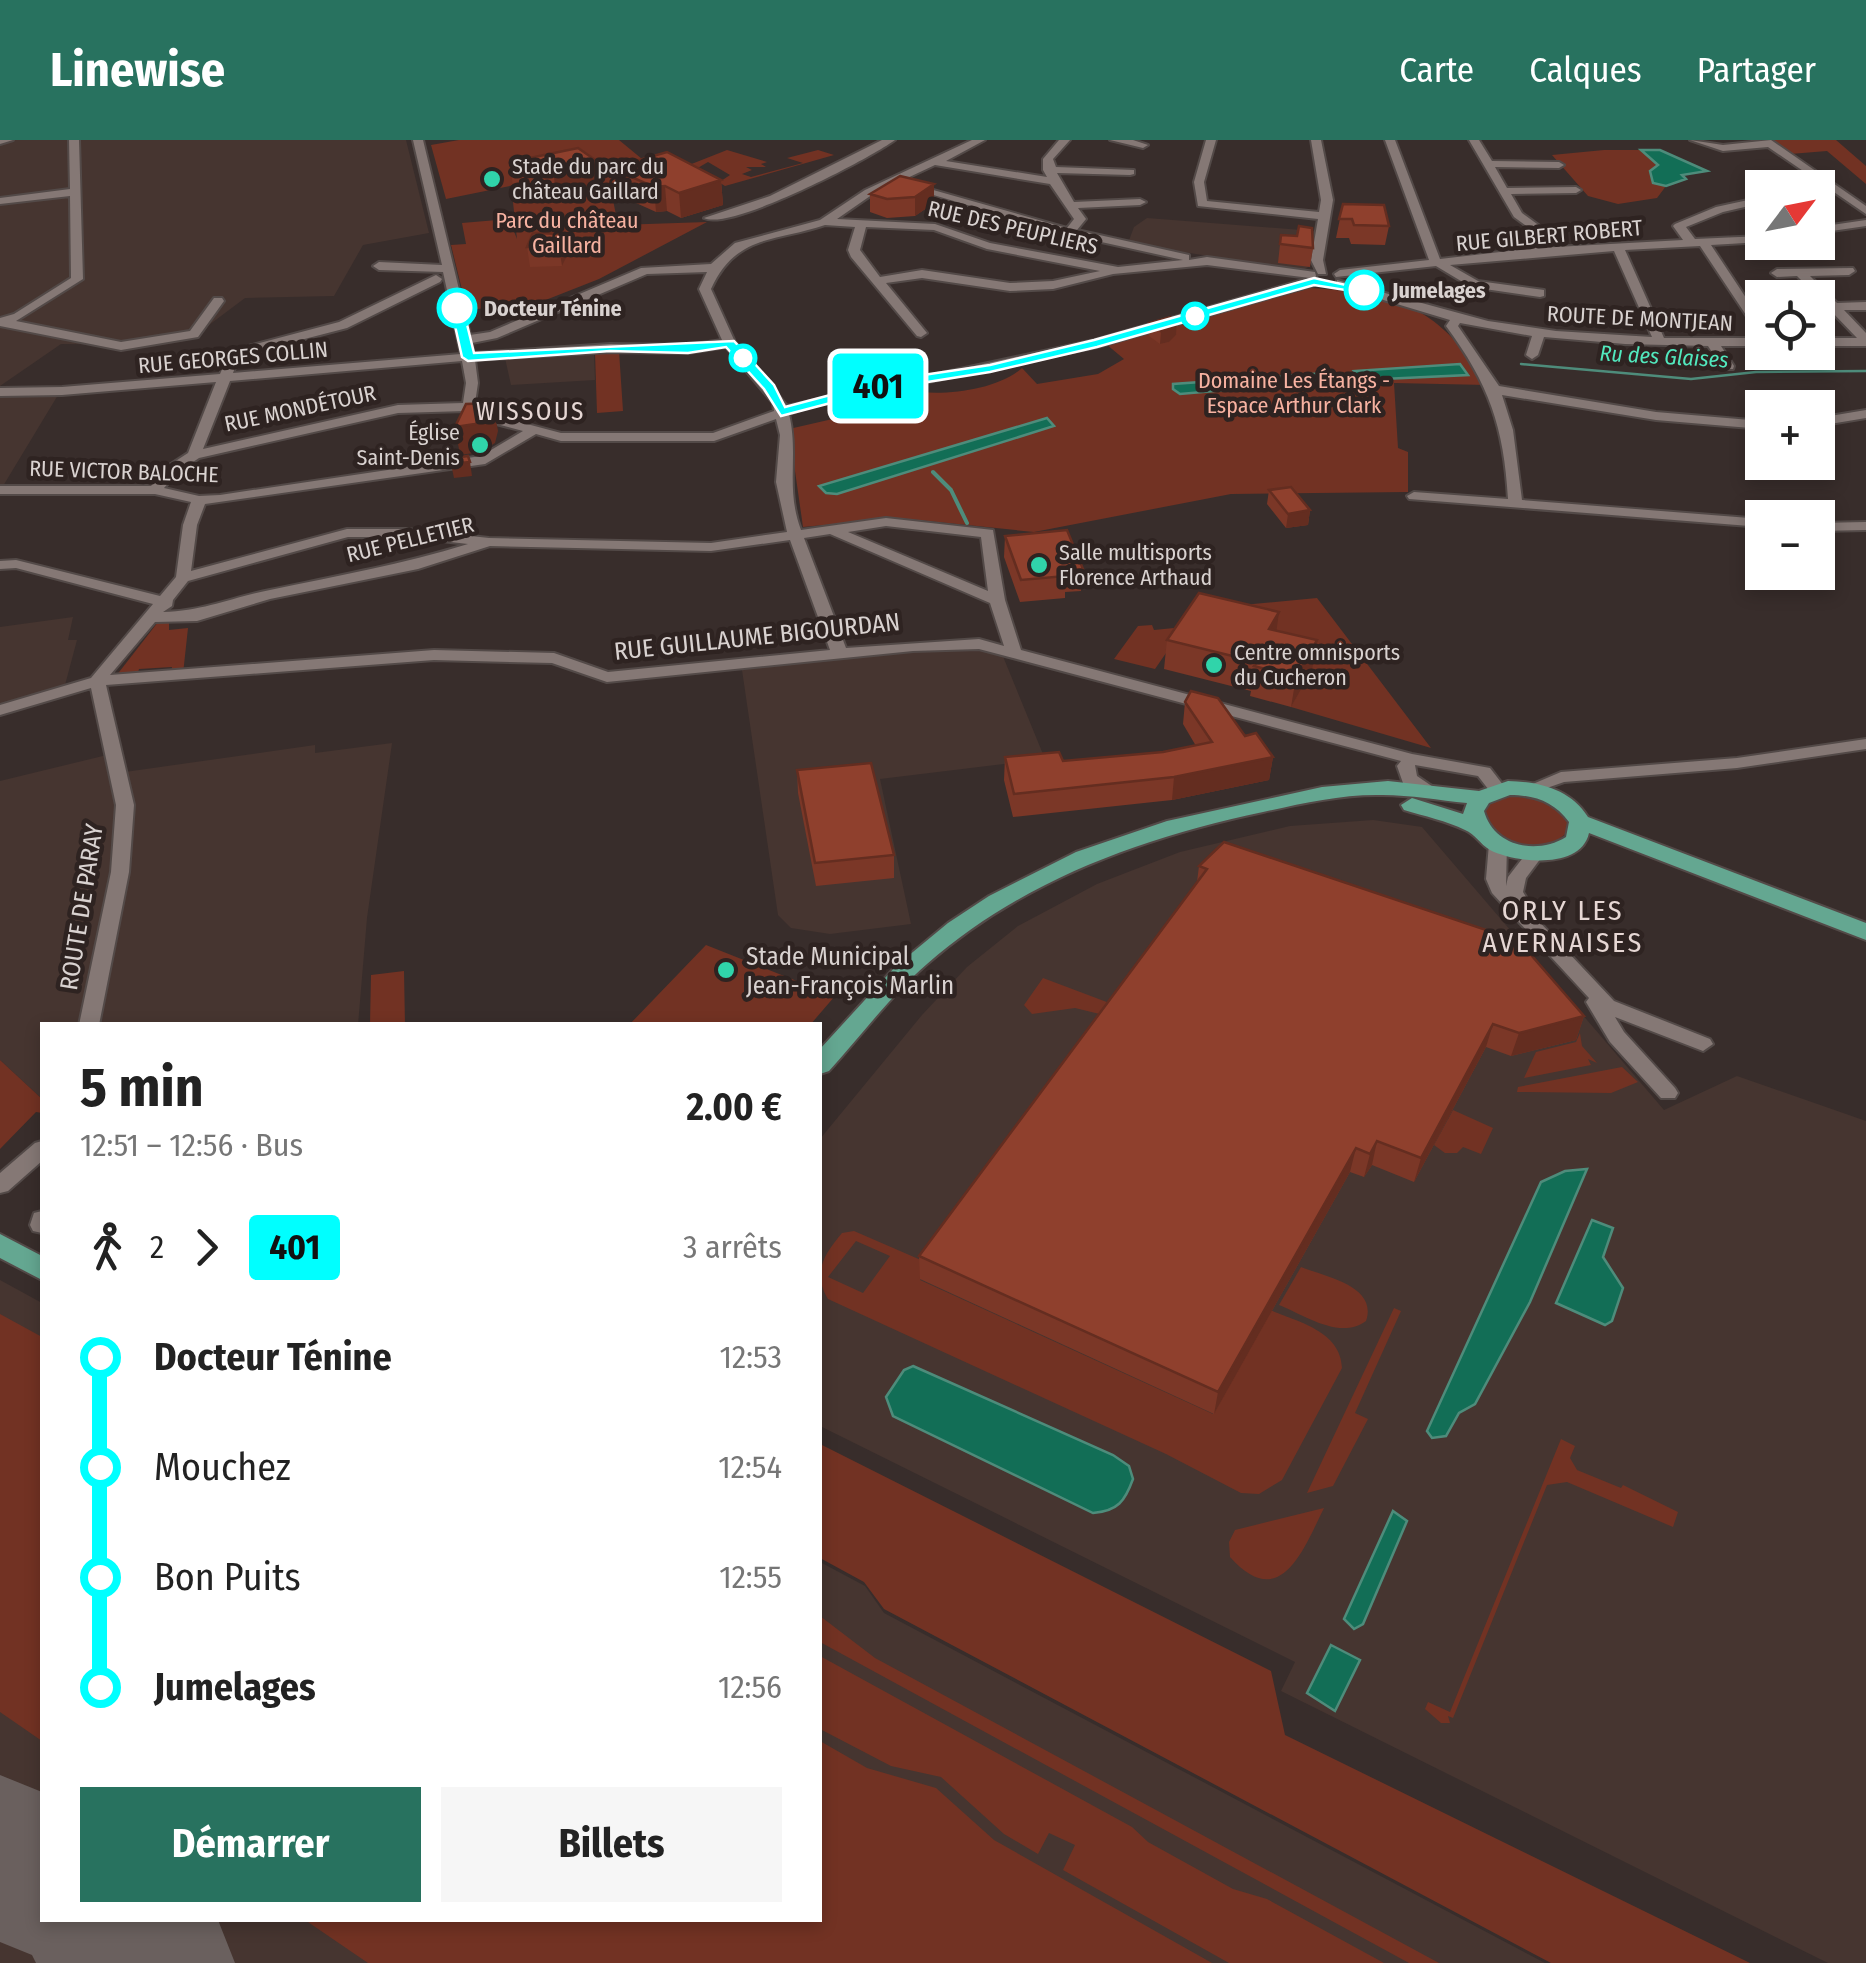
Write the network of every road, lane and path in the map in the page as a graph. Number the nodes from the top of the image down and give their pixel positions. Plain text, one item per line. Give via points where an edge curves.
1 (8, 140) edge
2 (74, 140) edge
3 (418, 140) edge
4 (890, 140) edge
5 (980, 140) edge
6 (1065, 140) edge
7 (1115, 140) edge
8 (1210, 140) edge
9 (1316, 140) edge
10 (1390, 140) edge
11 (1474, 140) edge
12 (1695, 140) edge
13 (0, 141) edge
14 (1766, 142) edge
15 (1143, 145) dead end
16 (935, 162) junction
17 (1488, 164) junction
18 (1559, 164) dead end
19 (1130, 172) dead end
20 (1051, 176) junction
21 (892, 181) junction
22 (1576, 190) dead end
23 (1504, 191) junction
24 (76, 192) junction
25 (1835, 195) edge
26 (1842, 195) junction
27 (0, 201) edge
28 (1140, 202) dead end
29 (1745, 204) edge
30 (1070, 205) junction
31 (1866, 211) edge
32 (1326, 216) junction
33 (710, 218) dead end
34 (824, 222) junction
35 (1866, 223) edge
36 (861, 224) junction
37 (1835, 228) edge
38 (1069, 232) junction
39 (1745, 241) edge
40 (1699, 245) junction
41 (1618, 248) junction
42 (1531, 252) junction
43 (1207, 261) junction
44 (1441, 264) junction
45 (379, 266) dead end
46 (441, 267) junction
47 (712, 268) junction
48 (1118, 271) junction
49 (1849, 271) dead end
50 (1777, 273) dead end
51 (1802, 274) junction
52 (1316, 276) junction
53 (1340, 278) junction
54 (1807, 280) edge
55 (878, 281) junction
56 (1540, 293) dead end
57 (218, 301) dead end
58 (1835, 306) edge
59 (1866, 306) edge
60 (1745, 307) edge
61 (1835, 313) edge
62 (1457, 318) junction
63 (0, 322) edge
64 (921, 333) dead end
65 (1539, 333) junction
66 (466, 340) junction
67 (1622, 340) junction
68 (1660, 342) junction
69 (1712, 342) junction
70 (1745, 342) edge
71 (729, 343) junction
72 (1835, 343) edge
73 (1864, 344) edge
74 (1532, 355) dead end
75 (468, 357) junction
76 (1627, 358) dead end
77 (1728, 366) dead end
78 (222, 377) junction
79 (1497, 390) junction
80 (0, 392) edge
81 (781, 412) junction
82 (1866, 414) edge
83 (468, 415) junction
84 (1835, 419) edge
85 (1745, 423) edge
86 (534, 430) junction
87 (456, 444) edge
88 (194, 456) junction
89 (446, 463) junction
90 (0, 490) edge
91 (155, 490) junction
92 (1414, 496) dead end
93 (199, 500) junction
94 (1514, 504) junction
95 (1745, 522) edge
96 (1866, 526) edge
97 (1835, 527) edge
98 (830, 530) junction
99 (800, 537) junction
100 (489, 542) junction
101 (0, 565) edge
102 (183, 578) junction
103 (997, 600) junction
104 (166, 603) junction
105 (155, 617) junction
106 (1014, 652) junction
107 (840, 654) junction
108 (98, 681) junction
109 (0, 710) edge
110 (1866, 744) edge
111 (1411, 759) junction
112 (1596, 776) junction
113 (1530, 789) junction
114 (1432, 794) junction
115 (1490, 794) junction
116 (1283, 802) junction
117 (1576, 815) junction
118 (1477, 826) junction
119 (1498, 844) junction
120 (1572, 845) junction
121 (1535, 854) junction
122 (1772, 896) junction
123 (1866, 932) edge
124 (1542, 938) junction
125 (1590, 992) junction
126 (1638, 1021) junction
127 (90, 1022) edge
128 (1703, 1044) dead end
129 (1638, 1057) junction
130 (822, 1063) edge
131 (1668, 1093) dead end
132 (40, 1150) edge
133 (0, 1185) edge
134 (0, 1245) edge
135 (40, 1268) edge

1 - 13 street
2 - 24 street
3 - 46 street
4 - 33 street via 752,207
5 - 16 street
6 - 20 street via 1048,159
7 - 15 street
8 - 32 street via 1199,182 1202,204
9 - 32 street
10 - 44 street
11 - 17 street
12 - 14 street via 1724,148
14 - 26 street
16 - 20 street
16 - 21 street
17 - 18 street
17 - 23 street
19 - 20 street
20 - 30 street
21 - 34 street
21 - 38 street
22 - 23 street
23 - 42 street via 1518,215 1538,229
24 - 27 street
24 - 63 street via 78,279 18,318
25 - 26 street
26 - 31 street
28 - 30 street
29 - 40 street via 1679,226
30 - 38 street via 1080,219
32 - 52 street
34 - 36 street, RUE DES PEUPLIERS
34 - 47 street via 752,240
35 - 37 street
36 - 48 street, RUE DES PEUPLIERS via 916,225
36 - 55 street via 854,250
38 - 43 street
39 - 40 street, RUE GILBERT ROBERT
40 - 41 street, RUE GILBERT ROBERT
40 - 60 street
41 - 42 street, RUE GILBERT ROBERT
41 - 68 street
42 - 44 street, RUE GILBERT ROBERT
43 - 48 street, RUE DES PEUPLIERS
43 - 52 street, RUE DES PEUPLIERS
44 - 53 street, RUE GILBERT ROBERT
44 - 56 street via 1475,284
45 - 46 street
46 - 66 street
46 - 78 street via 343,324 234,354
47 - 66 street via 652,269
47 - 71 street via 707,300
48 - 55 street via 1010,287 922,274
49 - 51 street
50 - 51 street
51 - 54 street
52 - 53 street, RUE DES PEUPLIERS
52 - 81 street, RUE MONDÉTOUR via 1116,338
53 - 62 street, ROUTE DE MONTJEAN
55 - 64 street
57 - 63 street via 194,334 136,346
58 - 59 street
61 - 73 street
62 - 65 street, ROUTE DE MONTJEAN
62 - 79 street via 1452,326
65 - 67 street, ROUTE DE MONTJEAN
65 - 74 street
66 - 75 street
67 - 68 street, ROUTE DE MONTJEAN
67 - 76 street
68 - 69 street, ROUTE DE MONTJEAN
69 - 70 street, ROUTE DE MONTJEAN
69 - 77 street
71 - 75 street, RUE GEORGES COLLIN
71 - 81 street via 770,388
72 - 73 street
75 - 78 street, RUE GEORGES COLLIN
75 - 83 street
78 - 80 street, RUE GEORGES COLLIN
78 - 88 street
79 - 85 street
79 - 94 street via 1513,457
81 - 86 street, RUE MONDÉTOUR via 714,437 561,437
81 - 99 street via 786,500
82 - 84 street
83 - 86 street, RUE MONDÉTOUR
83 - 88 street, RUE MONDÉTOUR via 398,409
86 - 89 street, RUE VICTOR BALOCHE via 485,460
87 - 89 street
88 - 91 street, RUE MONDÉTOUR
89 - 93 street, RUE VICTOR BALOCHE
90 - 91 street, RUE VICTOR BALOCHE
91 - 93 street, RUE VICTOR BALOCHE
92 - 94 street
93 - 102 street
94 - 95 street
96 - 97 street
98 - 99 street, RUE PELLETIER
98 - 103 street
98 - 103 street, RUE PELLETIER via 901,522 988,533
99 - 100 street, RUE PELLETIER via 711,547
99 - 107 street
100 - 102 street via 347,533
100 - 105 street, RUE PELLETIER via 197,616
101 - 104 street
102 - 104 street
103 - 106 street
104 - 105 street
105 - 108 street
106 - 107 street, RUE GUILLAUME BIGOURDAN via 979,644
106 - 111 street, RUE GUILLAUME BIGOURDAN
107 - 108 street, RUE GUILLAUME BIGOURDAN via 649,676 607,677 554,658 494,653
108 - 109 street, RUE GUILLAUME BIGOURDAN
108 - 127 street, ROUTE DE PARAY via 125,804 120,872
110 - 112 street
111 - 114 street via 1409,779
111 - 115 street, RUE GUILLAUME BIGOURDAN via 1484,772
112 - 113 street via 1561,777
112 - 117 street via 1575,788
113 - 115 main road
113 - 117 main road
114 - 115 main road
114 - 116 main road via 1375,788
115 - 118 main road via 1474,811
116 - 118 main road via 1386,800
116 - 130 main road via 1139,836 1021,887 919,958
117 - 120 main road via 1580,834
117 - 122 main road
118 - 119 main road
119 - 121 main road
119 - 124 street via 1498,888
120 - 121 main road
120 - 122 main road
121 - 124 street via 1514,892
122 - 123 main road
124 - 125 street
125 - 126 street
125 - 129 street via 1617,1037
126 - 128 street
126 - 129 street
129 - 131 street
132 - 133 street
134 - 135 main road

